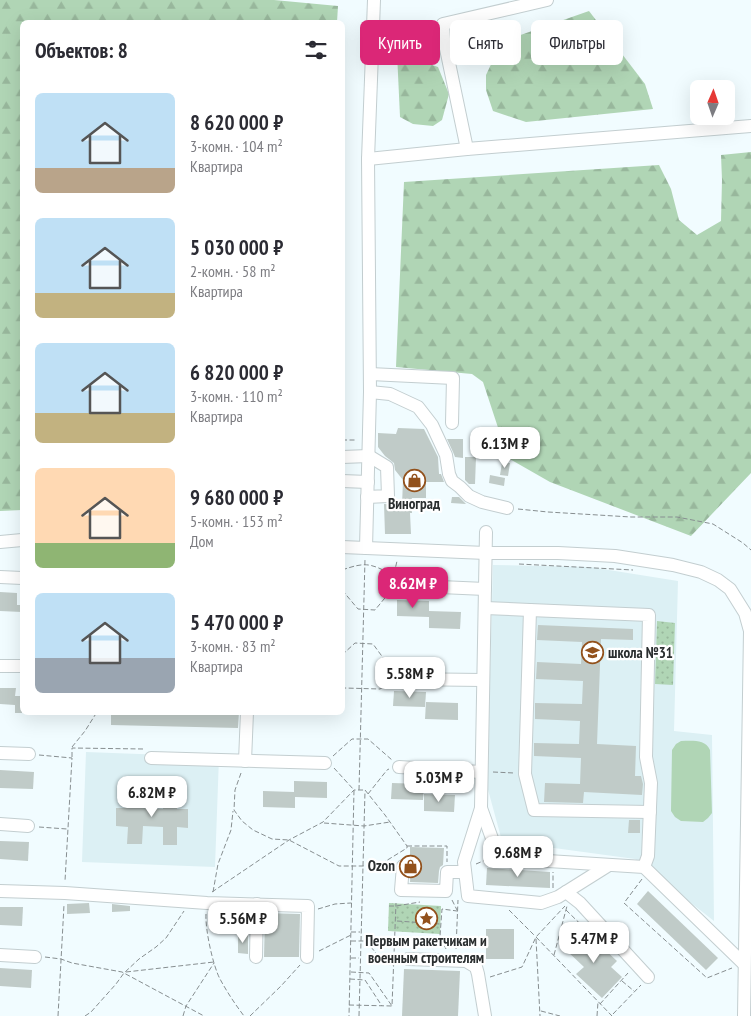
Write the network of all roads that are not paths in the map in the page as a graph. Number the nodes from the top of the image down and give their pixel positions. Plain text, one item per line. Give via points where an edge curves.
1 (374, 0) edge
2 (547, 0) edge
3 (751, 126) edge
4 (467, 149) junction
5 (368, 159) junction
6 (370, 374) junction
7 (370, 392) junction
8 (452, 423) dead end
9 (369, 456) junction
10 (345, 457) edge
11 (345, 481) edge
12 (368, 482) junction
13 (368, 497) junction
14 (508, 508) road end
15 (486, 532) dead end
16 (20, 540) edge
17 (0, 542) edge
18 (345, 547) edge
19 (366, 548) junction
20 (486, 553) junction
21 (0, 577) edge
22 (20, 578) edge
23 (396, 585) road end
24 (485, 589) junction
25 (485, 608) junction
26 (530, 610) junction
27 (0, 666) edge
28 (20, 666) edge
29 (750, 671) edge
30 (398, 679) road end
31 (484, 680) junction
32 (247, 715) edge
33 (0, 753) edge
34 (28, 754) road end
35 (152, 758) dead end
36 (245, 761) junction
37 (325, 763) road end
38 (399, 766) road end
39 (481, 772) junction
40 (481, 808) junction
41 (650, 812) junction
42 (0, 824) edge
43 (28, 826) road end
44 (609, 865) junction
45 (403, 866) dead end
46 (646, 869) junction
47 (465, 872) junction
48 (0, 891) edge
49 (562, 894) junction
50 (257, 904) junction
51 (0, 955) edge
52 (35, 957) road end
53 (256, 957) dead end
54 (307, 957) road end
55 (408, 959) dead end
56 (744, 964) junction
57 (648, 977) road end
58 (484, 1016) edge
59 (744, 1016) edge

1 - 5 street
2 - 4 street via 444,24 444,39
3 - 4 street
4 - 5 street
5 - 6 street
6 - 7 street
6 - 8 street via 453,378
7 - 9 street
7 - 14 street via 390,394 418,407 432,425 446,455 452,481 469,496
9 - 10 street
9 - 12 street
9 - 13 street via 387,467 388,496
11 - 12 street
12 - 13 street
13 - 19 street
15 - 20 street
16 - 17 street
18 - 19 street
19 - 20 street
20 - 24 street
20 - 29 street via 615,556 673,565 718,580 730,589 745,613 750,631
21 - 22 street
23 - 24 street
24 - 25 street
25 - 26 street
25 - 31 street
26 - 41 street via 649,615 646,757 651,782
26 - 41 street via 525,774 534,810
27 - 28 street
29 - 56 street
30 - 31 street
31 - 39 street
32 - 36 street
33 - 34 street
35 - 36 street
36 - 37 street
38 - 39 street
39 - 40 street
40 - 44 street via 499,858
40 - 47 street via 464,862
41 - 46 street
42 - 43 street
44 - 46 street
44 - 49 street
45 - 47 street via 401,890 446,891 447,872
46 - 56 street
47 - 49 street via 468,896 541,903
48 - 50 street
49 - 57 street via 580,903
50 - 53 street
50 - 54 street via 308,906
51 - 52 street
55 - 58 street via 466,961 476,967
56 - 59 street

